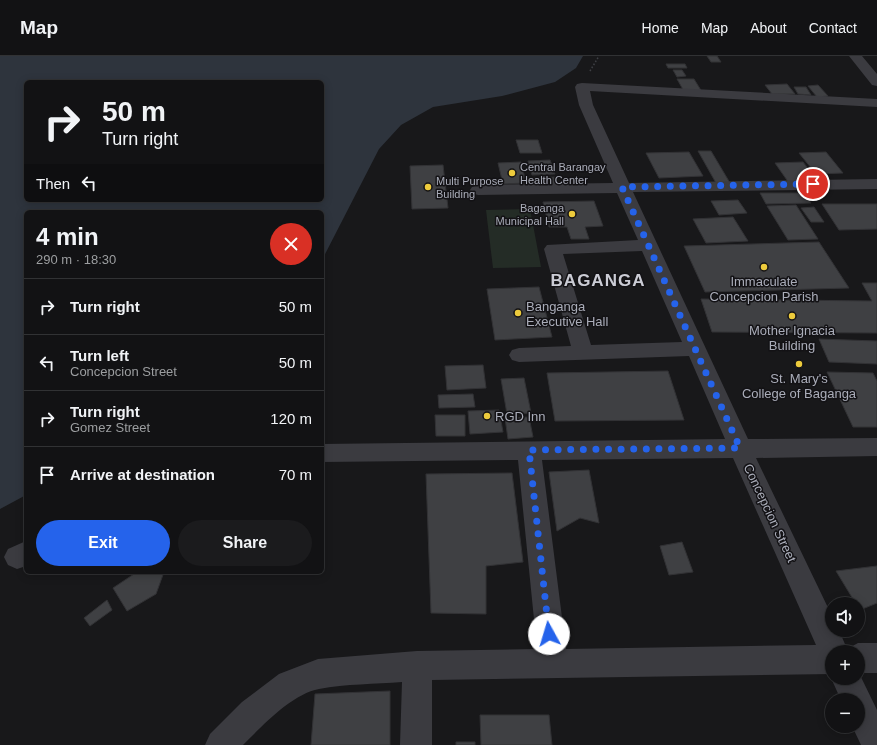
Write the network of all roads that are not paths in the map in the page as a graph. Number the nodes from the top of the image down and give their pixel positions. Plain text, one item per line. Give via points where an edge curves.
1 (855, 56) edge
2 (877, 82) edge
3 (877, 103) edge
4 (877, 184) edge
5 (622, 187) junction
6 (478, 190) dead end
7 (649, 245) junction
8 (695, 349) junction
9 (583, 352) junction
10 (519, 355) dead end
11 (877, 447) edge
12 (740, 448) junction
13 (529, 450) junction
14 (324, 453) edge
15 (831, 645) edge
16 (865, 658) edge
17 (877, 658) edge
18 (825, 659) edge
19 (553, 665) junction
20 (417, 666) junction
21 (865, 719) edge
22 (221, 745) edge
23 (416, 745) edge
24 (877, 745) edge

1 - 2 street
3 - 5 street, Concepcion Street via 582,88 586,105
4 - 5 street
5 - 6 street
5 - 7 street, Concepcion Street
7 - 8 street, Concepcion Street
7 - 9 street via 553,249
8 - 9 street
8 - 12 street, Concepcion Street
9 - 10 street
11 - 12 street
12 - 13 street
12 - 15 street, Concepcion Street
13 - 14 street
13 - 19 street
16 - 17 street
18 - 19 street
19 - 20 street
20 - 22 street via 318,674 290,685 254,713
20 - 23 street
21 - 24 street

